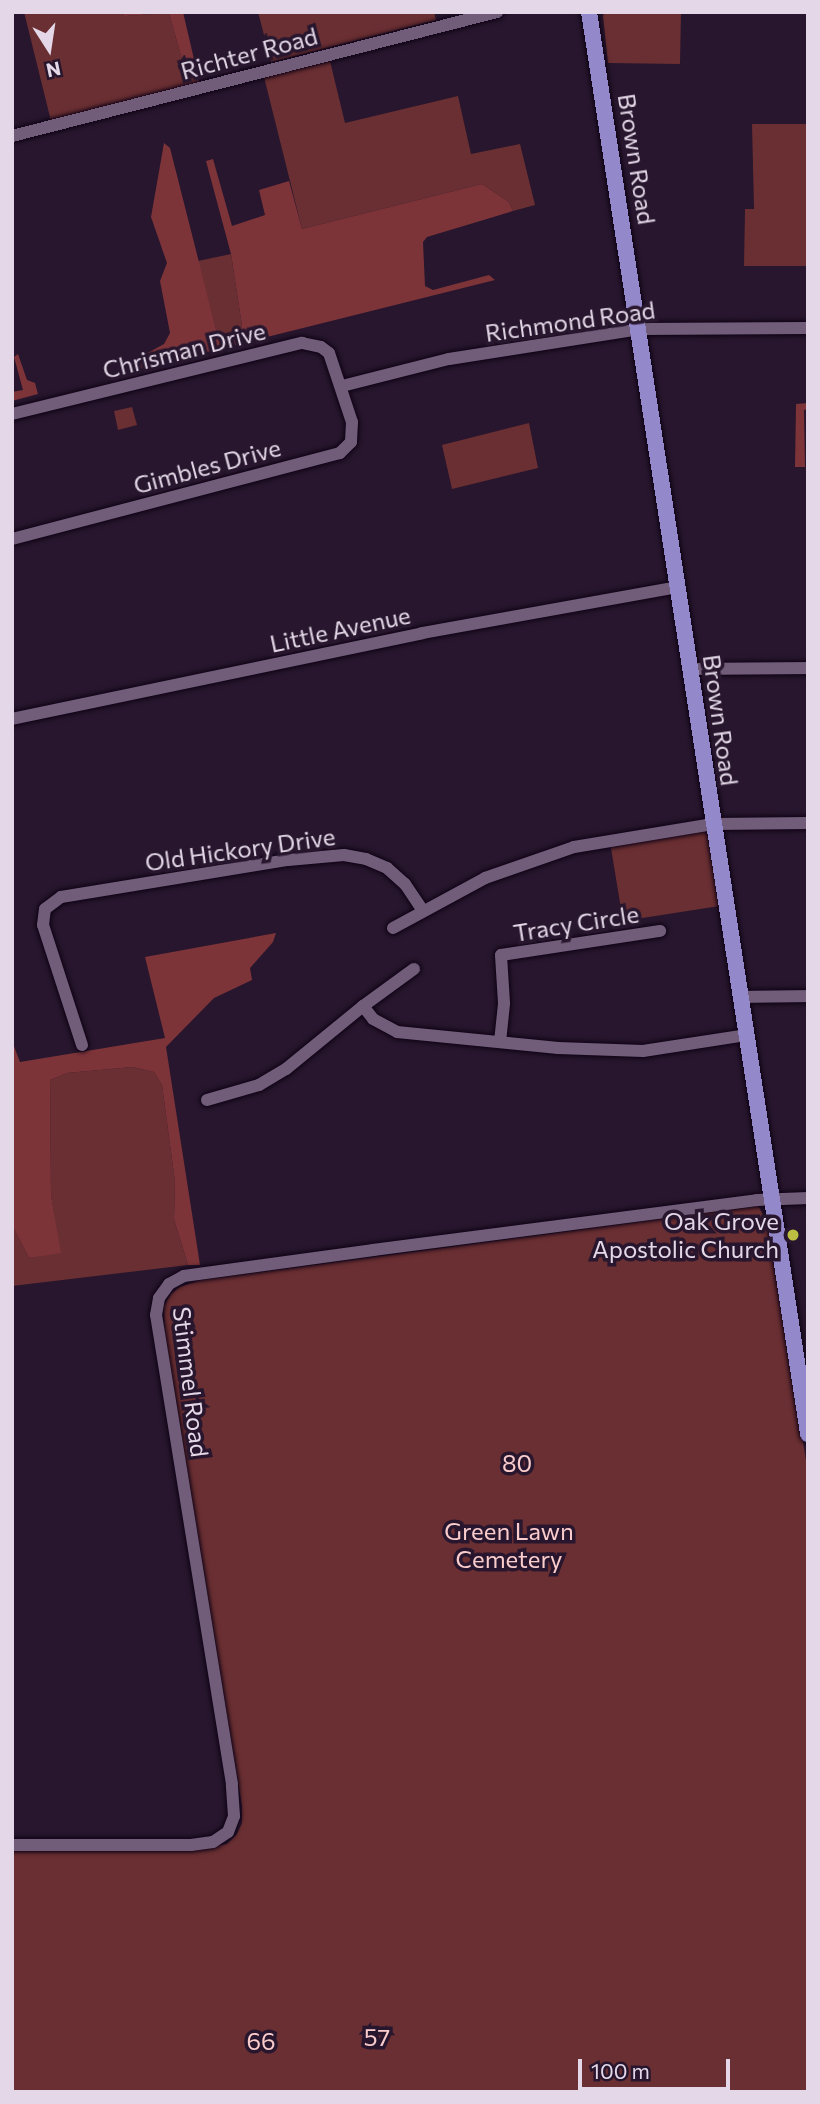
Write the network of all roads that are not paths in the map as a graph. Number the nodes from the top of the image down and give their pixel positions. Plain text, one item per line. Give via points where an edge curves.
1 (496, 12) edge
2 (589, 12) edge
3 (12, 136) edge
4 (808, 328) edge
5 (640, 329) junction
6 (342, 386) junction
7 (12, 414) edge
8 (12, 538) edge
9 (677, 587) junction
10 (808, 668) edge
11 (690, 669) junction
12 (12, 719) edge
13 (808, 823) edge
14 (713, 824) junction
15 (423, 911) junction
16 (393, 928) dead end
17 (660, 931) dead end
18 (414, 969) dead end
19 (808, 996) edge
20 (740, 997) junction
21 (363, 1006) junction
22 (746, 1035) junction
23 (500, 1042) junction
24 (82, 1045) dead end
25 (207, 1100) dead end
26 (808, 1198) edge
27 (771, 1199) junction
28 (804, 1391) edge
29 (808, 1434) edge
30 (12, 1845) edge

1 - 3 street, Richter Road
2 - 5 main road, Brown Road
4 - 5 street, Richmond Road
5 - 6 street, Richmond Road via 449,359
5 - 9 main road, Brown Road
6 - 7 street, Chrisman Drive via 329,353 302,342
6 - 8 street, Gimbles Drive via 352,432 351,442 340,453
9 - 11 main road, Brown Road
9 - 12 street, Little Avenue via 422,633
10 - 11 street
11 - 14 main road, Brown Road
13 - 14 street
14 - 15 street via 574,847 485,878
14 - 20 main road, Brown Road
15 - 16 street
15 - 24 street, Old Hickory Drive via 405,884 387,868 344,855 61,897 45,909 43,925
17 - 23 street, Tracy Circle via 501,955 504,1003
18 - 21 street
19 - 20 street
20 - 22 main road, Brown Road
21 - 23 street via 373,1020 397,1032
21 - 25 street via 286,1069 259,1085
22 - 23 street via 643,1051
22 - 27 main road, Brown Road
26 - 27 street
27 - 28 main road, Brown Road
27 - 30 street, Stimmel Road via 184,1276 169,1284 159,1298 156,1315 234,1816 228,1832 213,1842 191,1845
28 - 29 main road, Brown Road

